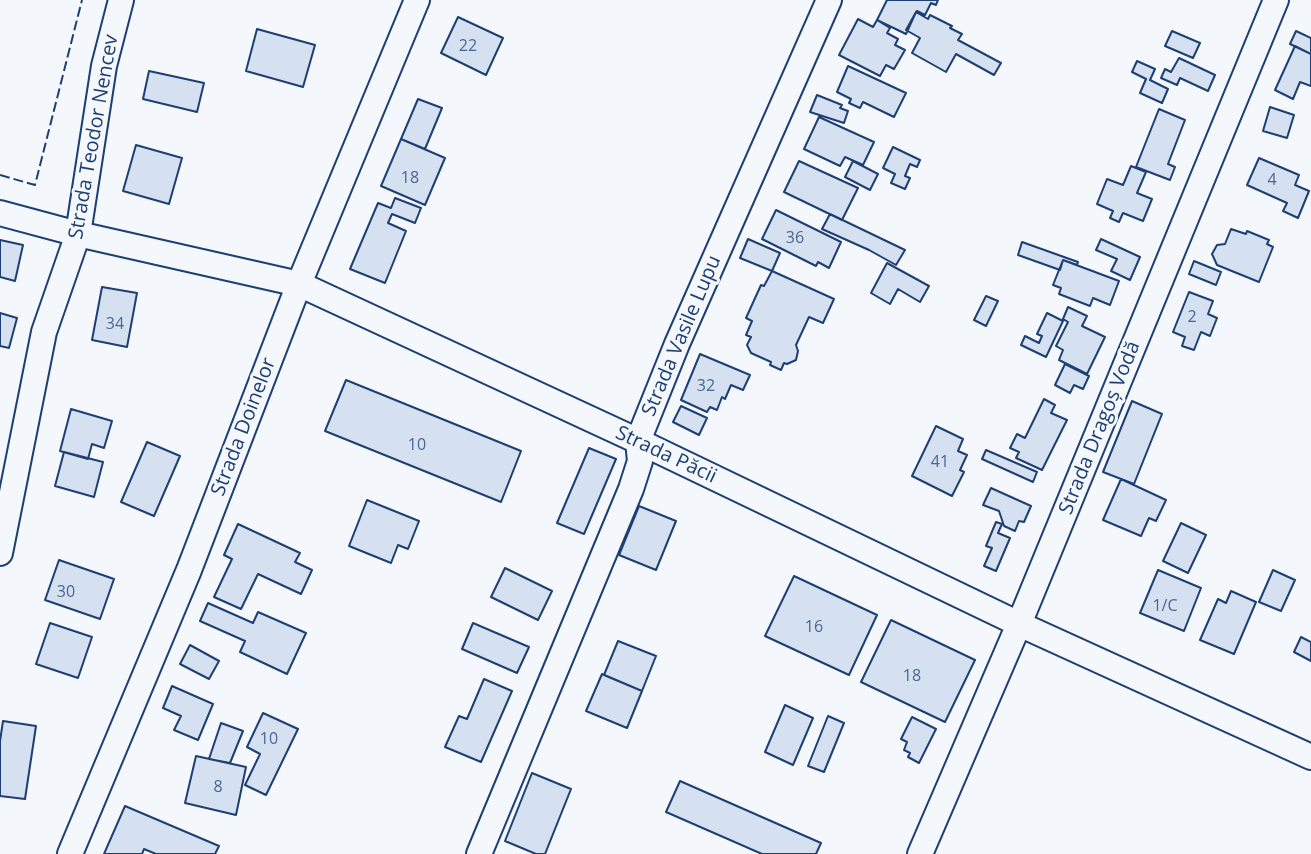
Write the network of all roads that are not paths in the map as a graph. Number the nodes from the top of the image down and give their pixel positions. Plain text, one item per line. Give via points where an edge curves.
1 (121, 0) edge
2 (417, 0) edge
3 (829, 0) edge
4 (1276, 0) edge
5 (0, 213) edge
6 (78, 234) junction
7 (299, 284) junction
8 (638, 441) junction
9 (0, 553) edge
10 (1019, 624) junction
11 (1311, 757) edge
12 (70, 854) edge
13 (479, 854) edge
14 (920, 854) edge

1 - 6 street, Strada Teodor Nencev via 104,66
2 - 7 street, Strada Doinelor
3 - 8 street, Strada Vasile Lupu
4 - 10 street, Strada Dragoș Vodă
5 - 6 street, Strada Păcii
6 - 7 street, Strada Păcii
6 - 9 street, Strada Teodor Nencev via 44,332
7 - 8 street, Strada Păcii
7 - 12 street, Strada Doinelor via 189,570
8 - 10 street, Strada Păcii
8 - 13 street, Strada Vasile Lupu via 640,461 631,489
10 - 11 street, Strada Păcii
10 - 14 street, Strada Dragoș Vodă

